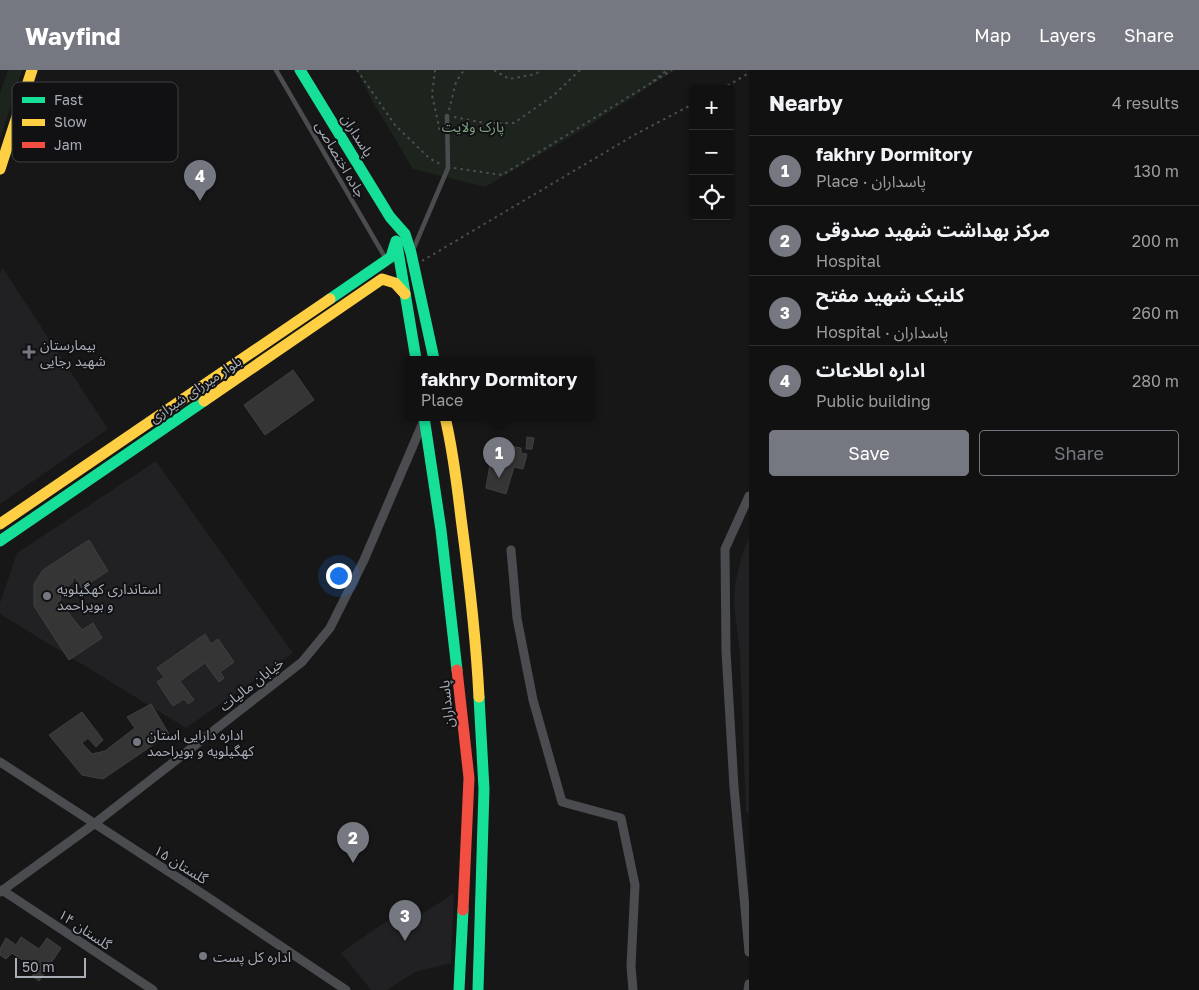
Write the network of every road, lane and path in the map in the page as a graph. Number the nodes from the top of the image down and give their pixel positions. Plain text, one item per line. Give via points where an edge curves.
1 (32, 70) edge
2 (276, 70) edge
3 (300, 70) edge
4 (435, 70) edge
5 (464, 70) edge
6 (494, 70) edge
7 (540, 70) edge
8 (580, 70) edge
9 (667, 70) edge
10 (672, 70) edge
11 (358, 71) edge
12 (749, 73) edge
13 (28, 82) edge
14 (729, 85) edge
15 (639, 91) junction
16 (689, 106) edge
17 (448, 116) junction
18 (440, 131) dead end
19 (12, 132) edge
20 (448, 168) junction
21 (0, 169) edge
22 (390, 217) junction
23 (396, 241) junction
24 (411, 254) junction
25 (387, 260) junction
26 (414, 266) junction
27 (405, 294) junction
28 (415, 356) edge
29 (433, 356) edge
30 (423, 421) edge
31 (424, 421) edge
32 (446, 421) edge
33 (749, 496) edge
34 (0, 524) edge
35 (0, 541) edge
36 (511, 550) dead end
37 (0, 762) edge
38 (94, 824) junction
39 (1, 891) edge
40 (749, 952) edge
41 (749, 984) edge
42 (153, 990) edge
43 (346, 990) edge
44 (459, 990) edge
45 (478, 990) edge
46 (633, 990) edge
47 (748, 990) edge

1 - 13 main road
2 - 25 lane, جاده اختصاصی
3 - 22 main road, پاسداران
4 - 18 path via 432,95
5 - 17 path via 456,82
6 - 7 path via 509,79 536,74
8 - 17 path via 554,95 514,123 485,123
9 - 15 path
10 - 15 path
11 - 20 path via 395,125 429,158
12 - 14 path
15 - 20 path via 502,175
16 - 26 path via 636,134
17 - 20 lane
19 - 21 main road
20 - 24 lane
22 - 23 main road, پاسداران
22 - 24 main road, پاسداران via 405,234
23 - 25 main road
23 - 27 main road, پاسداران
24 - 26 main road, پاسداران
25 - 34 main road, بلوار میرزای شیرازی
26 - 29 main road, پاسداران
27 - 28 main road, پاسداران
27 - 35 main road, بلوار میرزای شیرازی via 398,284 382,279
30 - 38 street, خیابان مالیات via 364,560 330,628 302,662
31 - 44 main road, پاسداران via 441,530 469,778
32 - 45 main road via 476,644 484,789
33 - 40 street via 726,549 726,651
36 - 46 street via 517,618 533,700 562,802 621,818 635,884
37 - 38 street, گلستان ۱۵
38 - 39 street, خیابان مالیات
38 - 43 street, گلستان ۱۵
39 - 42 street, گلستان ۱۴
41 - 47 street

